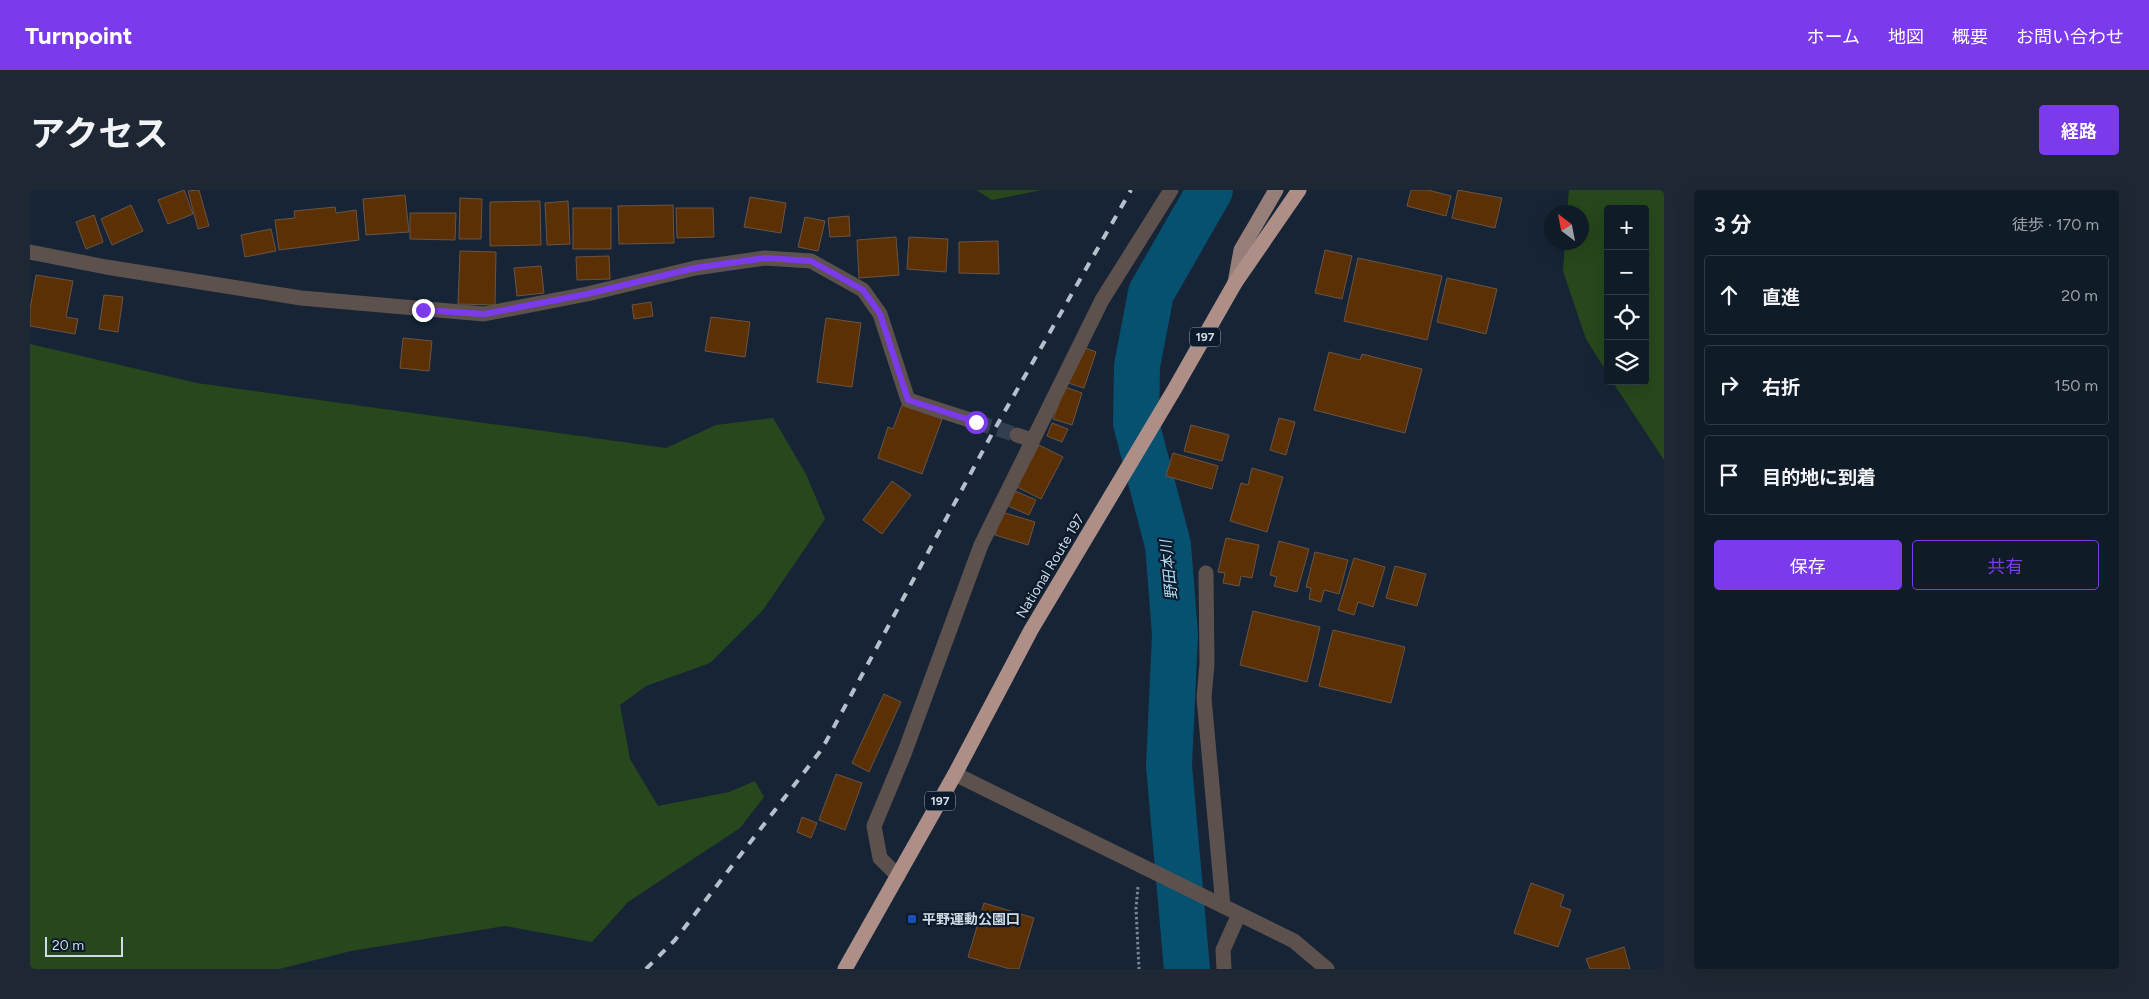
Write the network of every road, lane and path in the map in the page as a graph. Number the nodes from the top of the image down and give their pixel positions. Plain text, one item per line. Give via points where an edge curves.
1 (1171, 190) edge
2 (1276, 190) edge
3 (1299, 190) edge
4 (30, 252) edge
5 (1235, 283) junction
6 (976, 422) tunnel mouth
7 (1017, 435) tunnel mouth
8 (1032, 440) junction
9 (1206, 573) dead end
10 (955, 774) junction
11 (1142, 867) junction
12 (898, 876) junction
13 (1217, 903) junction
14 (1240, 914) junction
15 (846, 969) edge
16 (1139, 969) edge
17 (1224, 969) edge
18 (1327, 969) edge

1 - 8 street via 1102,300
2 - 5 main road via 1240,250
3 - 5 highway, National Route 197 / 197
4 - 6 street via 106,268 300,298 484,314 695,268 765,258 811,261 863,290 880,314 908,400
5 - 10 highway, National Route 197 / 197 via 1031,630
7 - 8 street
8 - 12 street via 981,545 874,826 880,858
9 - 13 street via 1204,698
10 - 11 street
10 - 12 highway, National Route 197 / 197
11 - 13 street
11 - 16 path via 1136,908
12 - 15 highway, National Route 197 / 197
13 - 14 street
14 - 17 street via 1223,950
14 - 18 street via 1294,941

